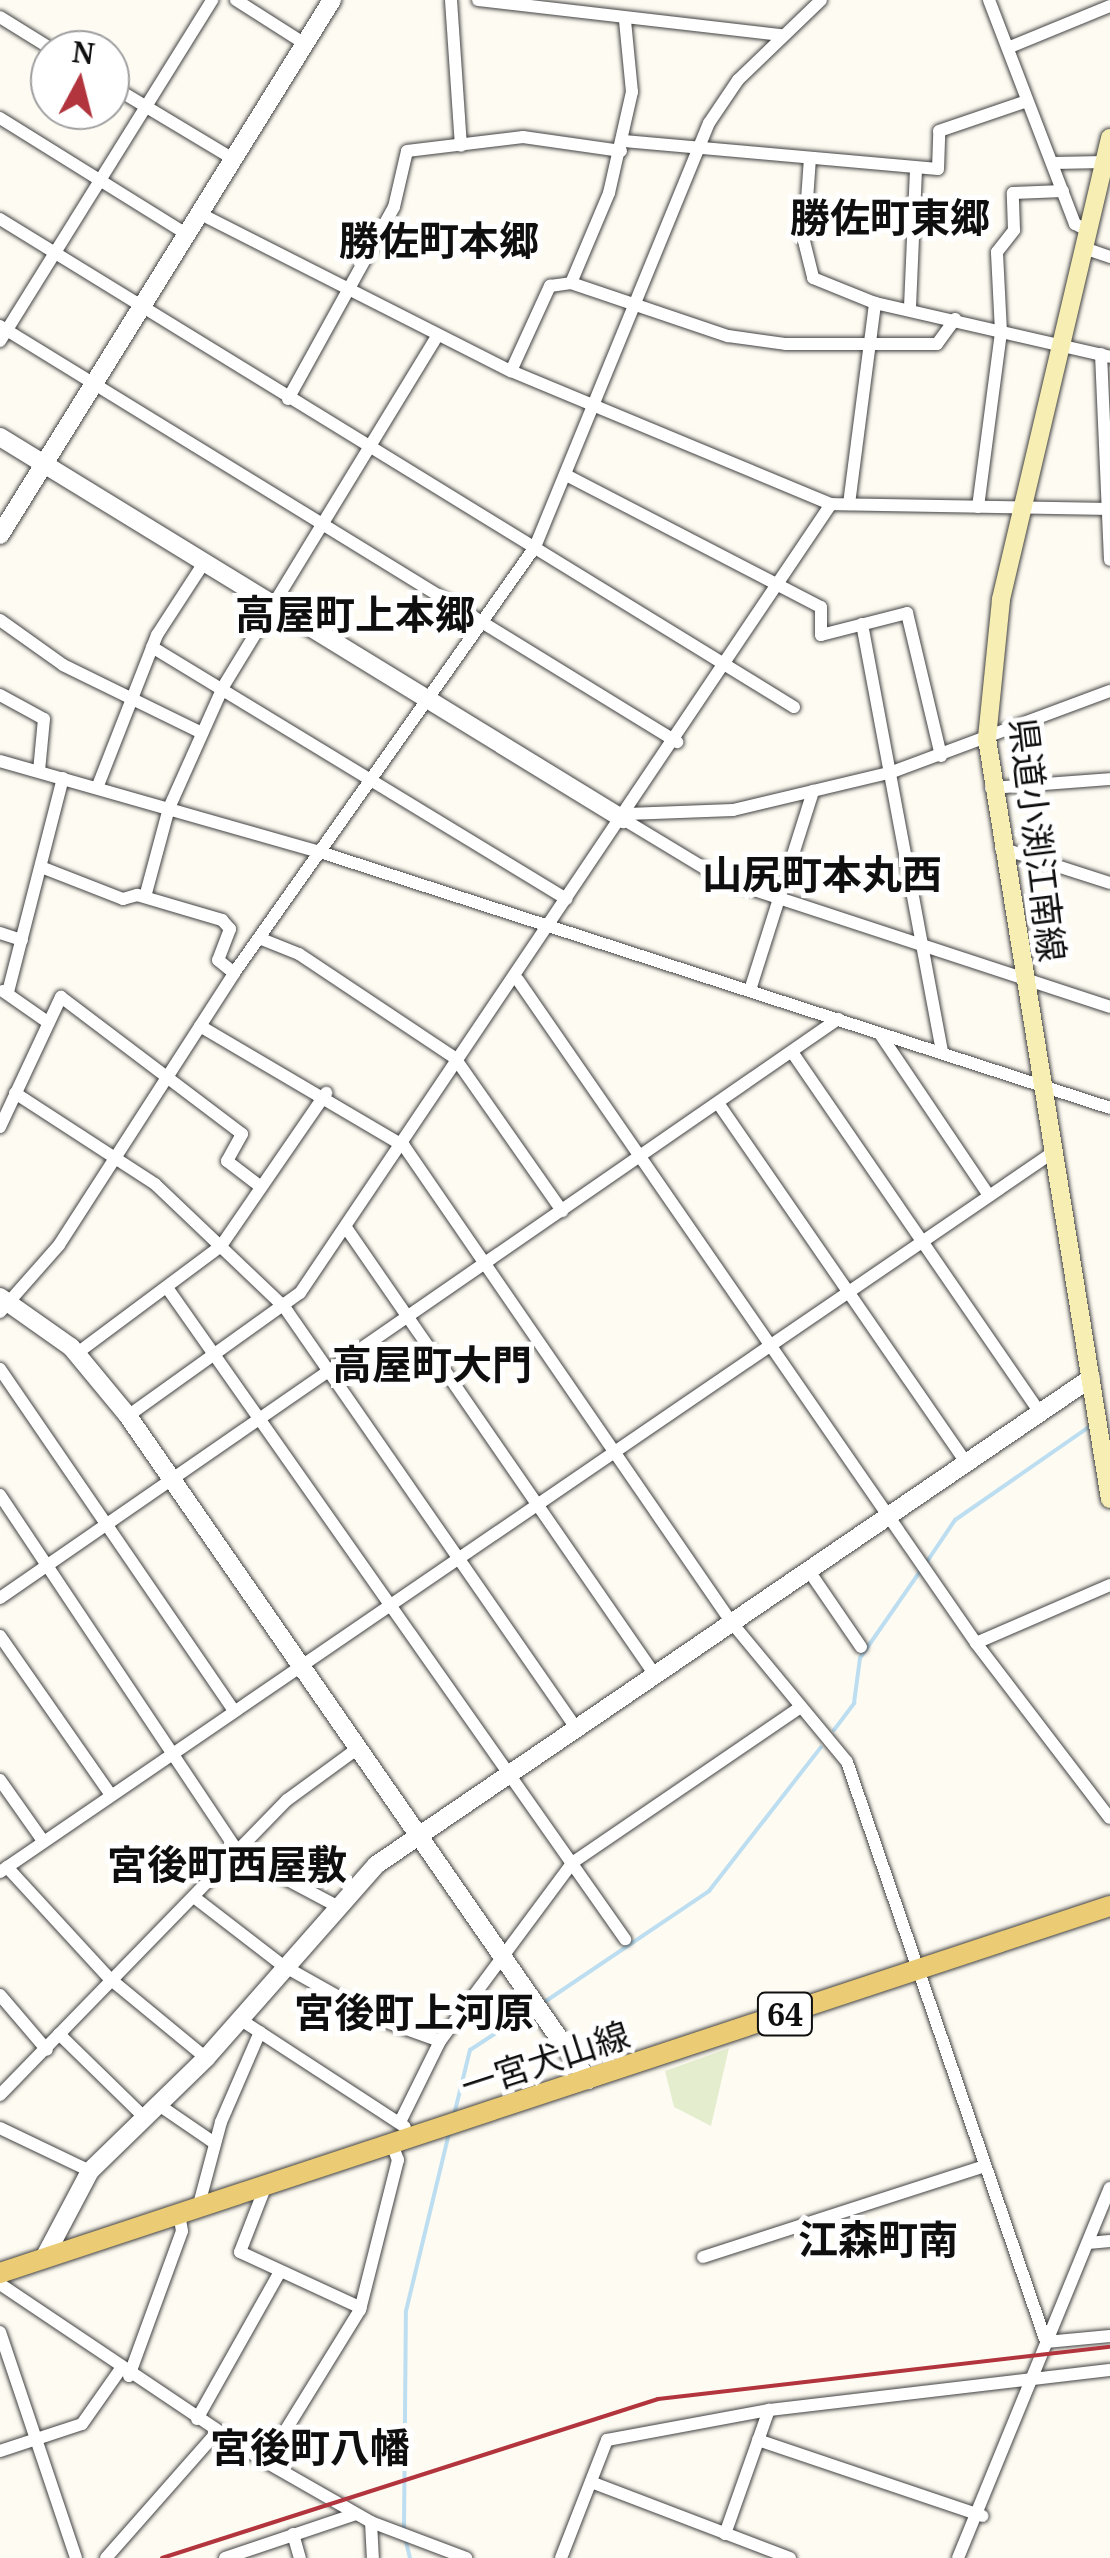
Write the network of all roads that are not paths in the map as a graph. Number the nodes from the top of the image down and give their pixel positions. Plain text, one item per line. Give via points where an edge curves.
1 (212, 0) edge
2 (236, 0) edge
3 (332, 0) edge
4 (451, 0) edge
5 (478, 0) edge
6 (820, 0) edge
7 (989, 0) edge
8 (545, 5) edge
9 (1110, 6) edge
10 (0, 17) edge
11 (625, 20) junction
12 (782, 35) junction
13 (30, 36) edge
14 (305, 44) junction
15 (1010, 47) junction
16 (130, 98) edge
17 (1027, 101) junction
18 (145, 107) junction
19 (0, 118) edge
20 (461, 146) junction
21 (622, 146) junction
22 (694, 152) junction
23 (1108, 152) edge
24 (810, 158) junction
25 (233, 159) junction
26 (1053, 163) junction
27 (916, 168) junction
28 (98, 179) junction
29 (1063, 191) junction
30 (199, 213) junction
31 (0, 220) edge
32 (186, 234) junction
33 (1087, 239) junction
34 (53, 252) junction
35 (1110, 258) edge
36 (570, 283) junction
37 (353, 288) junction
38 (634, 304) junction
39 (875, 304) junction
40 (141, 305) junction
41 (910, 307) junction
42 (955, 319) junction
43 (2, 332) edge
44 (1000, 332) junction
45 (438, 336) junction
46 (869, 342) junction
47 (1061, 345) junction
48 (1105, 356) edge
49 (511, 371) junction
50 (93, 384) junction
51 (288, 399) junction
52 (594, 404) junction
53 (0, 436) edge
54 (370, 449) junction
55 (1108, 456) edge
56 (44, 464) junction
57 (566, 475) junction
58 (831, 504) junction
59 (849, 504) junction
60 (978, 507) junction
61 (1023, 508) junction
62 (1105, 508) junction
63 (325, 524) junction
64 (0, 535) edge
65 (535, 547) junction
66 (1110, 560) edge
67 (205, 561) junction
68 (778, 585) junction
69 (274, 603) junction
70 (0, 620) edge
71 (486, 623) junction
72 (862, 624) junction
73 (152, 647) junction
74 (727, 664) junction
75 (223, 688) junction
76 (1110, 691) edge
77 (0, 695) edge
78 (129, 698) junction
79 (428, 700) junction
80 (794, 707) dead end
81 (202, 734) junction
82 (987, 739) junction
83 (677, 742) junction
84 (941, 756) junction
85 (0, 760) edge
86 (39, 771) junction
87 (892, 772) junction
88 (63, 778) junction
89 (1110, 779) edge
90 (374, 781) junction
91 (97, 788) junction
92 (991, 788) junction
93 (813, 791) junction
94 (170, 808) junction
95 (625, 817) junction
96 (1001, 848) junction
97 (320, 852) junction
98 (41, 867) junction
99 (1110, 883) edge
100 (145, 897) junction
101 (778, 898) junction
102 (566, 899) junction
103 (550, 926) junction
104 (0, 933) edge
105 (259, 938) junction
106 (22, 940) junction
107 (921, 944) junction
108 (234, 973) junction
109 (1023, 978) junction
110 (518, 980) junction
111 (750, 990) junction
112 (4, 991) edge
113 (1110, 1007) edge
114 (838, 1019) junction
115 (46, 1021) junction
116 (200, 1026) junction
117 (880, 1034) junction
118 (792, 1052) junction
119 (942, 1052) junction
120 (460, 1064) junction
121 (165, 1080) junction
122 (1039, 1086) junction
123 (15, 1092) junction
124 (326, 1093) junction
125 (718, 1103) junction
126 (1110, 1108) edge
127 (0, 1127) edge
128 (404, 1146) junction
129 (1052, 1153) junction
130 (118, 1154) junction
131 (641, 1158) junction
132 (261, 1187) junction
133 (988, 1194) junction
134 (562, 1211) junction
135 (347, 1229) junction
136 (922, 1240) junction
137 (221, 1246) junction
138 (484, 1264) junction
139 (168, 1289) junction
140 (847, 1291) junction
141 (3, 1304) edge
142 (286, 1308) junction
143 (408, 1317) junction
144 (770, 1344) junction
145 (76, 1354) junction
146 (214, 1356) junction
147 (1110, 1365) edge
148 (0, 1369) edge
149 (327, 1372) junction
150 (1091, 1378) junction
151 (1040, 1413) junction
152 (128, 1416) junction
153 (257, 1420) junction
154 (614, 1450) junction
155 (966, 1462) junction
156 (172, 1480) junction
157 (0, 1494) edge
158 (1110, 1500) edge
159 (538, 1505) junction
160 (888, 1517) junction
161 (106, 1526) junction
162 (458, 1558) junction
163 (46, 1564) junction
164 (809, 1571) junction
165 (1110, 1585) edge
166 (0, 1598) edge
167 (389, 1604) junction
168 (732, 1623) junction
169 (0, 1636) edge
170 (976, 1643) junction
171 (861, 1647) dead end
172 (300, 1666) junction
173 (655, 1675) junction
174 (801, 1707) junction
175 (234, 1711) junction
176 (576, 1728) junction
177 (357, 1749) junction
178 (171, 1754) junction
179 (510, 1774) junction
180 (0, 1780) edge
181 (111, 1795) junction
182 (1110, 1818) edge
183 (420, 1836) junction
184 (43, 1842) junction
185 (239, 1854) junction
186 (572, 1864) junction
187 (4, 1869) edge
188 (194, 1898) junction
189 (333, 1904) junction
190 (1110, 1906) edge
191 (625, 1939) dead end
192 (504, 1959) junction
193 (282, 1965) junction
194 (918, 1970) junction
195 (110, 1978) junction
196 (0, 1995) edge
197 (238, 2018) junction
198 (260, 2032) junction
199 (59, 2034) junction
200 (440, 2041) junction
201 (47, 2050) junction
202 (206, 2058) junction
203 (588, 2080) junction
204 (0, 2095) edge
205 (150, 2110) junction
206 (0, 2128) edge
207 (402, 2134) junction
208 (214, 2142) junction
209 (984, 2166) junction
210 (90, 2171) junction
211 (266, 2185) junction
212 (1110, 2188) edge
213 (188, 2211) junction
214 (1110, 2241) edge
215 (1088, 2242) junction
216 (703, 2257) dead end
217 (44, 2258) junction
218 (0, 2273) edge
219 (278, 2275) junction
220 (0, 2284) edge
221 (361, 2308) junction
222 (0, 2332) edge
223 (1110, 2336) edge
224 (1046, 2342) junction
225 (1110, 2370) edge
226 (125, 2373) junction
227 (1034, 2378) junction
228 (768, 2410) junction
229 (197, 2419) junction
230 (217, 2432) junction
231 (36, 2440) junction
232 (758, 2440) junction
233 (0, 2451) edge
234 (266, 2462) junction
235 (592, 2482) junction
236 (356, 2514) junction
237 (982, 2516) junction
238 (371, 2522) junction
239 (293, 2534) junction
240 (726, 2534) junction
241 (76, 2558) edge
242 (106, 2558) edge
243 (225, 2558) edge
244 (300, 2558) edge
245 (373, 2558) edge
246 (466, 2558) edge
247 (561, 2558) edge
248 (790, 2558) edge
249 (958, 2558) edge

1 - 18 street
2 - 14 street
3 - 14 street
4 - 20 street
5 - 8 street
6 - 12 street
7 - 15 street
8 - 11 street
9 - 15 street
10 - 13 street
11 - 12 street
11 - 21 street via 633,60
12 - 22 street via 738,80
14 - 25 street
15 - 17 street
16 - 18 street
17 - 26 street
17 - 27 street via 939,131 938,170
18 - 25 street
18 - 28 street
19 - 28 street
20 - 21 street via 553,137
20 - 37 street via 407,151 394,208
21 - 22 street
21 - 36 street
22 - 24 street
22 - 38 street
23 - 26 street
23 - 33 main road, 県道小渕江南線
24 - 27 street
24 - 39 street via 804,241 813,278
25 - 30 street
26 - 29 street
27 - 41 street
28 - 32 street
28 - 34 street
29 - 33 street
29 - 44 street via 1013,194 1014,230 995,270
30 - 32 street
30 - 37 street
31 - 34 street
32 - 40 street
33 - 35 street
33 - 47 main road, 県道小渕江南線
34 - 40 street
34 - 43 street
36 - 38 street
36 - 49 street via 550,286
37 - 45 street
37 - 51 street
38 - 46 street via 728,336 826,347
38 - 52 street
39 - 41 street
39 - 46 street
40 - 50 street
40 - 51 street
41 - 42 street
42 - 44 street
42 - 46 street via 937,344
43 - 50 street
44 - 47 street
44 - 60 street
45 - 49 street
45 - 54 street
46 - 59 street
47 - 48 street
47 - 61 main road, 県道小渕江南線
48 - 55 street
49 - 52 street
50 - 56 street
50 - 63 street
51 - 54 street
52 - 57 street
52 - 58 street
53 - 56 street
54 - 63 street
54 - 65 street
55 - 62 street
56 - 64 street
56 - 67 street
57 - 65 street
57 - 68 street
58 - 59 street
58 - 68 street
59 - 60 street
60 - 61 street
61 - 62 street
61 - 82 main road, 県道小渕江南線 via 990,664
62 - 66 street
63 - 69 street
63 - 71 street
65 - 71 street
65 - 74 street
67 - 69 street
67 - 73 street
68 - 72 street via 820,607 820,635
68 - 74 street
69 - 75 street
69 - 79 street
70 - 78 street
71 - 79 street
71 - 83 street
72 - 84 street via 906,613
72 - 87 street
73 - 75 street
73 - 78 street
74 - 80 street
74 - 83 street
75 - 81 street
75 - 90 street
76 - 82 street
77 - 86 street via 44,719
78 - 81 street
78 - 91 street
79 - 90 street
79 - 95 street
81 - 94 street
82 - 84 street
82 - 92 main road, 県道小渕江南線
83 - 95 street
84 - 87 street
85 - 86 street
86 - 88 street
87 - 93 street
87 - 107 street
88 - 91 street
88 - 98 street
89 - 92 street
90 - 97 street
90 - 102 street
91 - 94 street
92 - 96 main road, 県道小渕江南線
93 - 95 street via 696,815
93 - 101 street
94 - 97 street
94 - 100 street
95 - 101 street via 724,880
95 - 102 street
96 - 99 street
96 - 109 main road, 県道小渕江南線
97 - 103 street
97 - 105 street
98 - 100 street via 122,899
98 - 106 street
100 - 108 street via 222,920 230,929 218,960
101 - 107 street
101 - 111 street
102 - 103 street
103 - 110 street
103 - 111 street
104 - 106 street
105 - 108 street
105 - 120 street via 299,954
106 - 112 street
107 - 109 street
107 - 119 street
108 - 116 street
109 - 113 street
109 - 122 main road, 県道小渕江南線
110 - 120 street
110 - 131 street
111 - 114 street
112 - 115 street
114 - 117 street
114 - 118 street
115 - 121 street via 61,996
115 - 123 street
116 - 121 street
116 - 124 street
117 - 119 street
117 - 133 street
118 - 125 street
118 - 136 street
119 - 122 street
120 - 128 street
120 - 134 street
121 - 130 street
121 - 132 street via 242,1134 227,1162
122 - 126 street
122 - 129 main road, 県道小渕江南線
123 - 127 street
123 - 130 street
124 - 128 street
124 - 132 street
125 - 131 street
125 - 140 street
128 - 135 street
128 - 138 street
129 - 133 street
129 - 150 main road, 県道小渕江南線
130 - 137 street
130 - 141 street
131 - 134 street
131 - 144 street
132 - 137 street
133 - 136 street
134 - 138 street
135 - 142 street
135 - 143 street
136 - 140 street
136 - 151 street
137 - 139 street
137 - 142 street
138 - 143 street
138 - 154 street
139 - 145 street
139 - 146 street
140 - 144 street
140 - 155 street
141 - 145 street
142 - 146 street
142 - 149 street
143 - 149 street
143 - 159 street
144 - 154 street
144 - 160 street
145 - 152 street
146 - 152 street
146 - 153 street
147 - 150 main road
148 - 161 street
149 - 153 street
149 - 162 street
150 - 151 street
150 - 158 main road, 県道小渕江南線
151 - 155 street
152 - 156 street
153 - 156 street
153 - 167 street
154 - 159 street
154 - 168 street
155 - 160 street
156 - 161 street
156 - 172 street
157 - 163 street
159 - 162 street
159 - 173 street
160 - 164 street
160 - 170 street
161 - 163 street
161 - 175 street
162 - 167 street
162 - 176 street
163 - 166 street
163 - 178 street
164 - 168 street
164 - 171 street
165 - 170 street
167 - 172 street
167 - 179 street
168 - 173 street
168 - 174 street
169 - 181 street
170 - 182 street
172 - 175 street
172 - 177 street
173 - 176 street
174 - 186 street
174 - 194 street via 847,1762
175 - 178 street
176 - 179 street
177 - 183 street
177 - 185 street via 287,1800
178 - 181 street
178 - 185 street
179 - 183 street
179 - 186 street
180 - 184 street
181 - 184 street
183 - 189 street
183 - 192 street
184 - 187 street
185 - 188 street
185 - 189 street
186 - 191 street
186 - 192 street
187 - 195 street
188 - 193 street
188 - 195 street
189 - 193 street
190 - 194 main road, 一宮犬山線 / 64
192 - 200 street
192 - 203 street
193 - 197 street
193 - 200 street via 376,2018
194 - 203 main road, 一宮犬山線 / 64
194 - 209 street
195 - 199 street
195 - 202 street
196 - 201 street
197 - 198 street
197 - 202 street
198 - 207 street
198 - 208 street
199 - 201 street
199 - 205 street
200 - 207 street
201 - 204 street
202 - 205 street
203 - 207 main road, 一宮犬山線 / 64 via 452,2125
205 - 208 street
205 - 210 street
206 - 210 street
207 - 211 main road, 一宮犬山線 / 64
207 - 221 street
208 - 213 street
209 - 216 street
209 - 224 street
210 - 217 street
211 - 213 main road, 一宮犬山線 / 64
211 - 219 street via 240,2252
212 - 215 street
213 - 217 main road, 一宮犬山線 / 64
213 - 226 street
214 - 215 street
215 - 224 street
217 - 218 main road, 一宮犬山線 / 64
219 - 221 street
219 - 229 street
220 - 226 street
221 - 234 street
222 - 231 street
223 - 224 street
224 - 227 street
225 - 227 street
226 - 229 street
226 - 231 street via 82,2424
227 - 228 street
227 - 237 street
228 - 232 street
228 - 235 street via 607,2440
229 - 230 street
230 - 234 street
230 - 242 street
231 - 233 street
231 - 241 street
232 - 237 street
232 - 240 street
234 - 236 street
235 - 240 street
235 - 247 street
236 - 238 street
236 - 239 street
237 - 249 street
238 - 245 street
238 - 246 street
239 - 243 street
239 - 244 street
240 - 248 street

